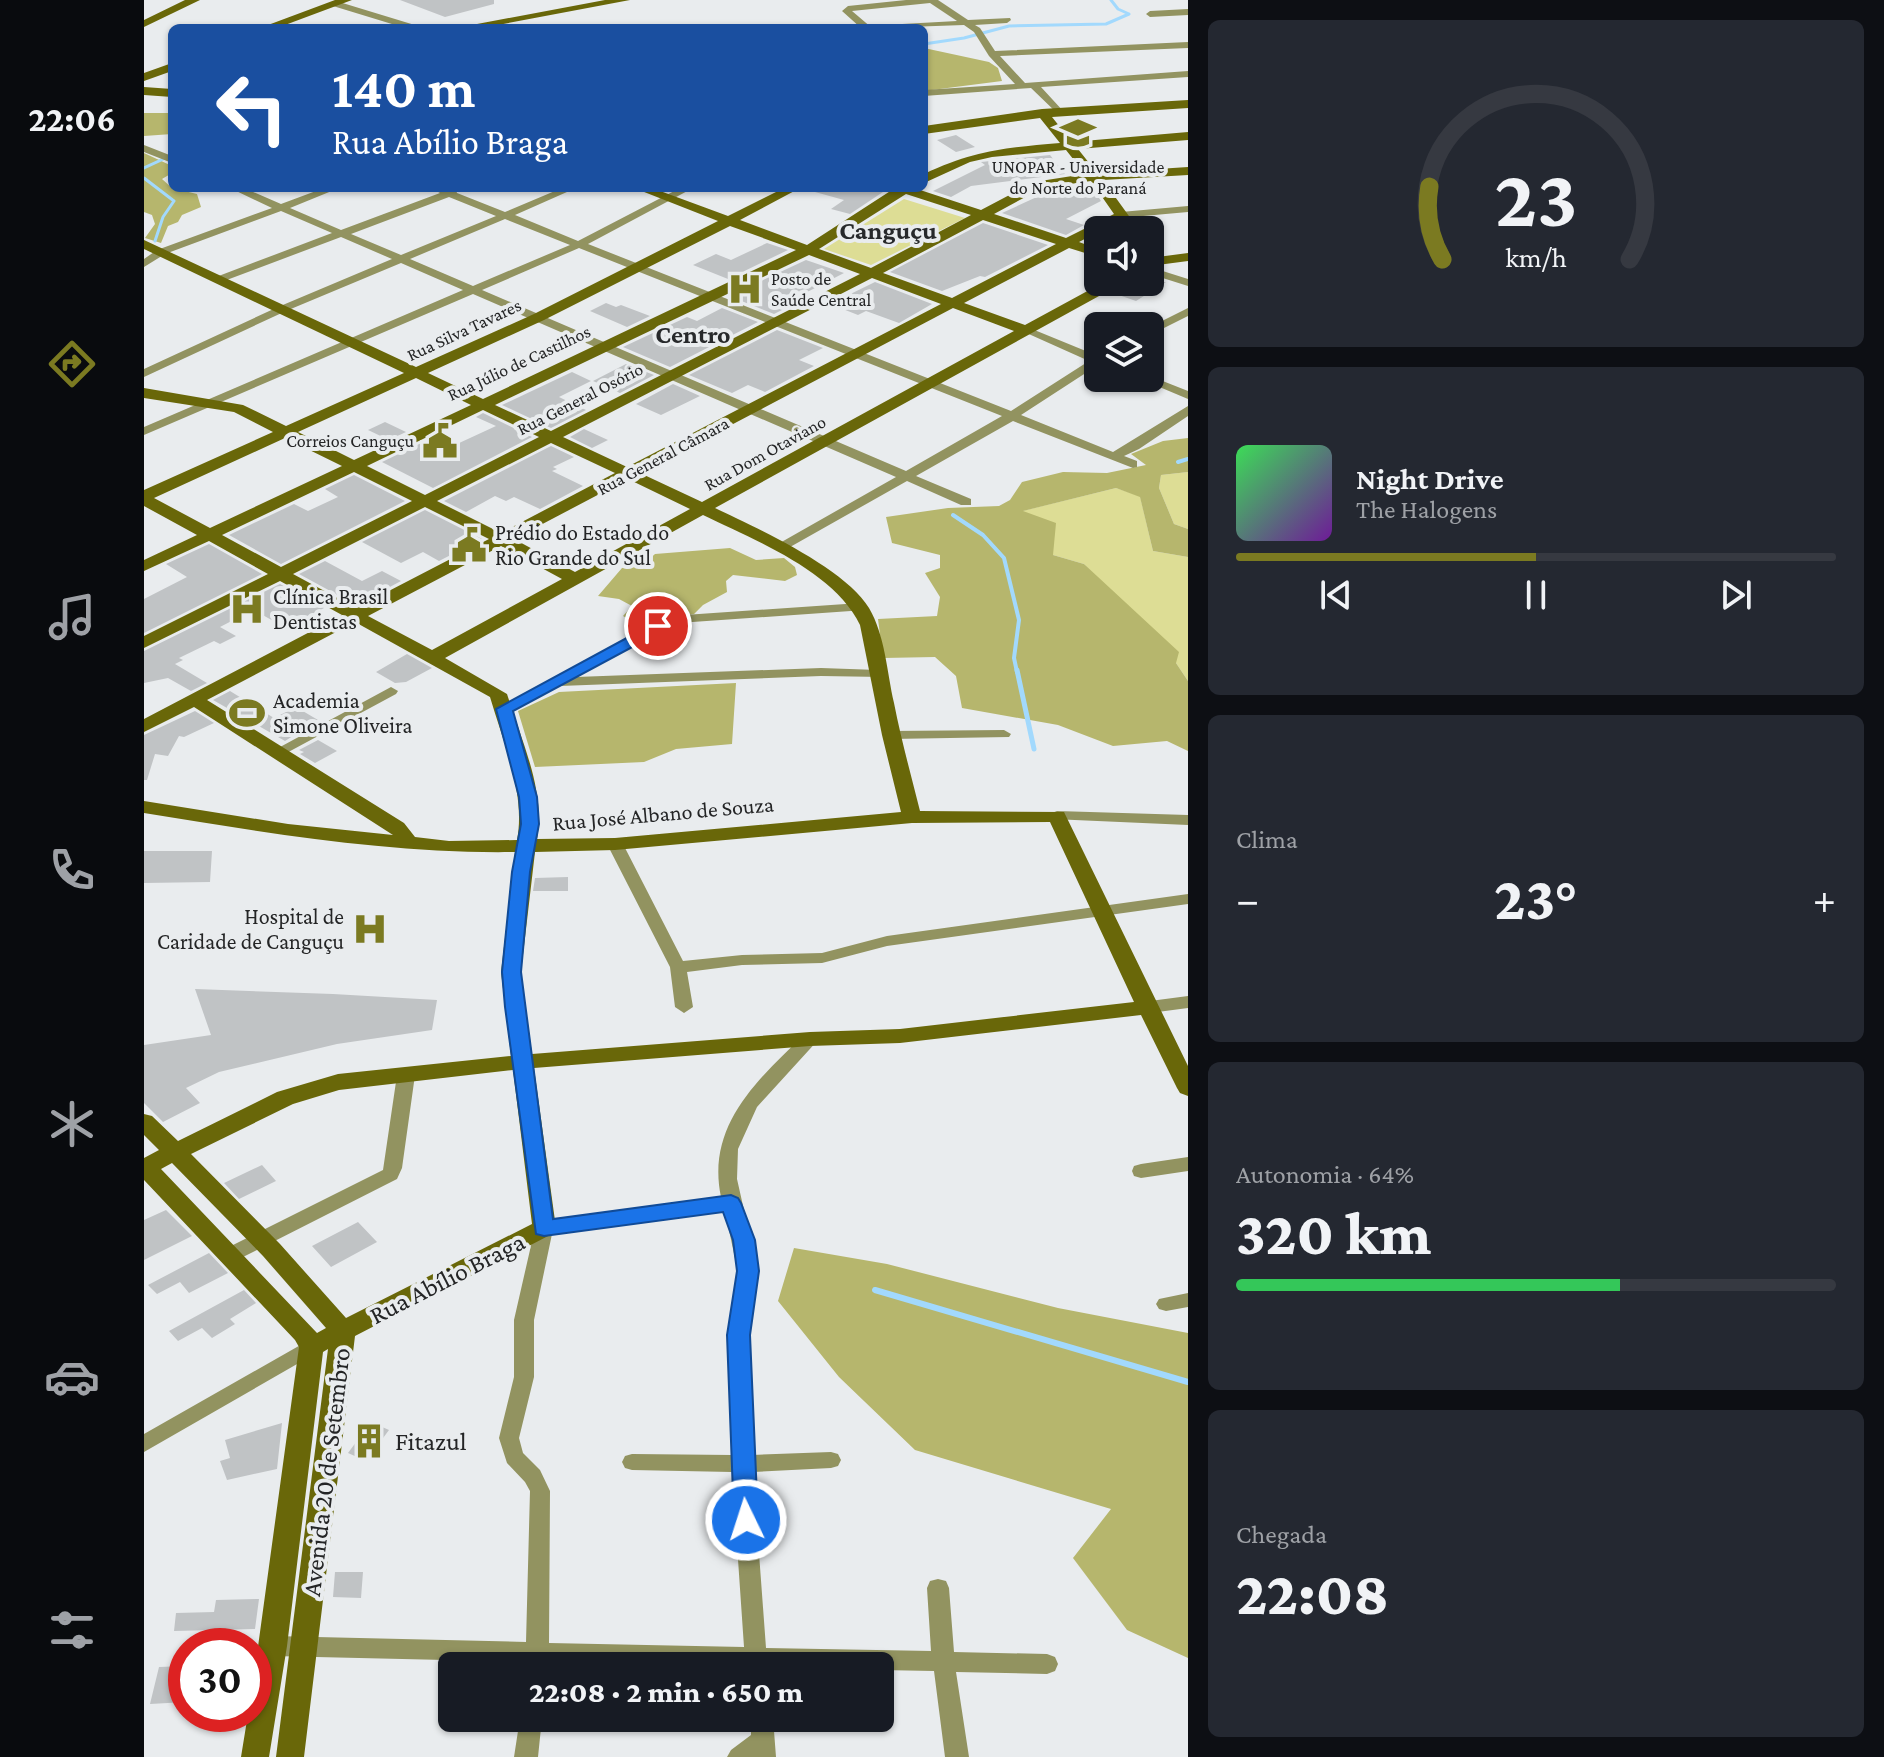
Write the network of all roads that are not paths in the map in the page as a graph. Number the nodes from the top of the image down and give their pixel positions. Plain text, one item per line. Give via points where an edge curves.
1 (194, 0) edge
2 (624, 0) edge
3 (952, 0) edge
4 (933, 1) edge
5 (341, 2) edge
6 (1188, 12) edge
7 (1150, 14) dead end
8 (1007, 20) dead end
9 (968, 23) junction
10 (144, 24) edge
11 (278, 24) edge
12 (404, 24) edge
13 (485, 24) edge
14 (862, 24) edge
15 (928, 25) edge
16 (1188, 45) edge
17 (992, 54) junction
18 (144, 61) edge
19 (168, 68) edge
20 (168, 68) edge
21 (1188, 74) edge
22 (144, 77) edge
23 (1028, 85) junction
24 (144, 91) edge
25 (168, 93) edge
26 (928, 93) edge
27 (1188, 104) edge
28 (1059, 112) junction
29 (1042, 113) junction
30 (928, 129) edge
31 (1188, 136) edge
32 (1066, 144) junction
33 (144, 148) edge
34 (168, 158) edge
35 (1188, 173) edge
36 (928, 177) edge
37 (1090, 179) junction
38 (244, 192) edge
39 (324, 192) edge
40 (562, 192) edge
41 (650, 192) edge
42 (681, 192) edge
43 (786, 192) edge
44 (904, 192) edge
45 (909, 192) edge
46 (448, 193) joint
47 (668, 199) junction
48 (282, 208) junction
49 (1188, 209) edge
50 (1121, 215) junction
51 (506, 216) junction
52 (982, 216) junction
53 (728, 221) junction
54 (341, 235) junction
55 (1064, 242) junction
56 (144, 244) edge
57 (578, 245) junction
58 (1084, 248) edge
59 (808, 250) junction
60 (161, 252) junction
61 (1188, 257) edge
62 (401, 259) junction
63 (1164, 260) edge
64 (144, 264) edge
65 (638, 268) junction
66 (1164, 269) edge
67 (871, 272) junction
68 (220, 279) junction
69 (1188, 283) edge
70 (474, 290) junction
71 (709, 296) junction
72 (1089, 296) edge
73 (951, 302) junction
74 (282, 309) junction
75 (1188, 311) edge
76 (539, 317) junction
77 (777, 323) junction
78 (1164, 324) edge
79 (1028, 331) junction
80 (350, 342) junction
81 (602, 346) junction
82 (854, 354) junction
83 (1084, 354) edge
84 (1084, 369) edge
85 (144, 373) edge
86 (415, 374) junction
87 (673, 375) junction
88 (932, 384) junction
89 (1164, 386) edge
90 (144, 393) edge
91 (1188, 395) edge
92 (211, 402) junction
93 (479, 404) junction
94 (753, 409) junction
95 (1188, 410) edge
96 (1010, 417) junction
97 (144, 431) edge
98 (286, 431) junction
99 (549, 437) junction
100 (829, 441) junction
101 (1114, 456) junction
102 (1133, 464) dead end
103 (355, 465) junction
104 (630, 474) junction
105 (906, 474) junction
106 (144, 497) edge
107 (424, 501) junction
108 (966, 502) dead end
109 (704, 509) junction
110 (210, 534) junction
111 (503, 540) junction
112 (783, 547) junction
113 (144, 566) edge
114 (282, 573) junction
115 (577, 580) junction
116 (860, 607) junction
117 (358, 615) junction
118 (144, 643) edge
119 (433, 657) junction
120 (878, 674) junction
121 (559, 682) junction
122 (391, 691) dead end
123 (196, 701) junction
124 (501, 702) junction
125 (144, 726) edge
126 (1004, 734) dead end
127 (891, 735) junction
128 (276, 753) junction
129 (144, 807) edge
130 (1057, 816) junction
131 (912, 817) junction
132 (1188, 820) edge
133 (409, 843) junction
134 (615, 844) junction
135 (524, 847) junction
136 (1188, 899) edge
137 (1100, 911) junction
138 (678, 967) junction
139 (1188, 1002) edge
140 (684, 1007) dead end
141 (1150, 1007) junction
142 (810, 1039) junction
143 (521, 1062) junction
144 (406, 1075) junction
145 (1188, 1088) edge
146 (144, 1122) edge
147 (173, 1152) junction
148 (1188, 1164) edge
149 (144, 1166) edge
150 (1141, 1171) dead end
151 (731, 1203) junction
152 (544, 1228) junction
153 (261, 1238) junction
154 (232, 1254) junction
155 (1188, 1300) edge
156 (1166, 1304) dead end
157 (343, 1332) junction
158 (311, 1347) junction
159 (331, 1432) junction
160 (298, 1434) junction
161 (144, 1444) edge
162 (831, 1460) dead end
163 (632, 1462) dead end
164 (742, 1464) junction
165 (938, 1588) dead end
166 (273, 1646) junction
167 (305, 1647) junction
168 (537, 1652) edge
169 (756, 1652) edge
170 (438, 1654) edge
171 (943, 1659) junction
172 (894, 1660) edge
173 (1047, 1664) dead end
174 (529, 1732) edge
175 (763, 1738) edge
176 (255, 1757) edge
177 (290, 1757) edge
178 (526, 1757) edge
179 (739, 1757) edge
180 (957, 1757) edge

1 - 10 street
2 - 13 street
3 - 4 street
4 - 9 street
4 - 14 street via 846,11
5 - 11 street
5 - 12 street
6 - 7 street
8 - 9 street
9 - 15 street
9 - 17 street
16 - 17 street
17 - 23 street
18 - 19 street
20 - 22 street
21 - 23 street
23 - 26 street
23 - 28 street
24 - 25 street
27 - 28 street
28 - 29 street
29 - 30 street
29 - 32 street
31 - 32 street
32 - 36 street via 975,156
32 - 37 street
33 - 34 street
35 - 37 street, Rua General Osório
37 - 50 street
37 - 52 street, Rua General Osório via 1039,185
38 - 48 street
39 - 48 street
40 - 51 street
41 - 47 street
42 - 47 street
43 - 53 street, Rua Silva Tavares
44 - 59 street, Rua Júlio de Castilhos
45 - 52 street
46 - 51 street
46 - 54 street
47 - 53 street
47 - 57 street
48 - 54 street
48 - 60 street
49 - 50 street, Rua General Câmara
50 - 55 street, Rua General Câmara
51 - 57 street
51 - 62 street
52 - 55 street
52 - 67 street, Rua General Osório
53 - 59 street
53 - 65 street, Rua Silva Tavares
54 - 62 street
54 - 68 street
55 - 58 street
55 - 73 street, Rua General Câmara
56 - 60 street
57 - 65 street
57 - 70 street
59 - 67 street
59 - 71 street, Rua Júlio de Castilhos
60 - 64 street
60 - 68 street
61 - 63 street
62 - 70 street
62 - 74 street
65 - 71 street
65 - 76 street, Rua Silva Tavares
66 - 69 street
67 - 73 street
67 - 77 street, Rua General Osório
68 - 74 street
70 - 76 street
70 - 80 street
71 - 77 street
71 - 81 street, Rua Júlio de Castilhos
72 - 79 street, Rua Dom Otaviano
73 - 79 street
73 - 82 street, Rua General Câmara
74 - 80 street
74 - 85 street
75 - 78 street
76 - 81 street
76 - 86 street, Rua Silva Tavares
77 - 82 street
77 - 87 street, Rua General Osório
79 - 83 street
79 - 88 street, Rua Dom Otaviano
80 - 86 street
80 - 92 street
81 - 87 street
81 - 93 street, Rua Júlio de Castilhos
82 - 88 street
82 - 94 street, Rua General Câmara
84 - 96 street
86 - 93 street
86 - 98 street, Rua Silva Tavares
87 - 94 street
87 - 99 street, Rua General Osório
88 - 96 street
88 - 100 street, Rua Dom Otaviano
89 - 91 street
90 - 92 street
92 - 97 street
92 - 98 street via 238,408
93 - 99 street
93 - 103 street, Rua Júlio de Castilhos
94 - 100 street
94 - 104 street, Rua General Câmara
95 - 101 street
96 - 101 street
96 - 105 street
98 - 103 street
98 - 106 street, Rua Silva Tavares
99 - 104 street
99 - 107 street, Rua General Osório
100 - 105 street
100 - 109 street, Rua Dom Otaviano
101 - 102 street
103 - 107 street
103 - 110 street, Rua Júlio de Castilhos
104 - 109 street
104 - 111 street, Rua General Câmara
105 - 108 street
105 - 112 street
106 - 110 street
107 - 111 street
107 - 114 street, Rua General Osório
109 - 112 street
109 - 115 street, Rua Dom Otaviano
110 - 113 street, Rua Júlio de Castilhos
110 - 114 street
111 - 115 street
111 - 117 street, Rua General Câmara
112 - 116 street
114 - 117 street
114 - 118 street, Rua General Osório
115 - 119 street, Rua Dom Otaviano
116 - 120 street via 869,625
116 - 121 street via 675,619
117 - 119 street
117 - 123 street, Rua General Câmara
119 - 124 street
120 - 121 street
120 - 127 street
121 - 124 street
122 - 128 street
123 - 125 street, Rua General Câmara
123 - 128 street
124 - 135 street via 528,797 530,824
126 - 127 street
127 - 131 street
128 - 133 street via 397,827
129 - 133 street, Rua José Albano de Souza
130 - 131 street, Rua José Albano de Souza
130 - 132 street, Rua José Albano de Souza
130 - 137 street
131 - 134 street, Rua José Albano de Souza
133 - 135 street, Rua José Albano de Souza
134 - 135 street, Rua José Albano de Souza
134 - 138 street
135 - 143 street via 511,972
136 - 137 street
137 - 138 street via 887,941 822,958
137 - 141 street
138 - 140 street
139 - 141 street
141 - 142 street via 900,1036
141 - 145 street
142 - 143 street
142 - 151 street via 767,1079 743,1111 728,1152
143 - 144 street
143 - 152 street
144 - 147 street via 307,1090
144 - 153 street via 390,1174
146 - 147 street, Avenida 20 de Setembro
147 - 149 street
147 - 153 street, Avenida 20 de Setembro
148 - 150 street
149 - 154 street, Avenida 20 de Setembro
151 - 152 street, Rua Abílio Braga
151 - 164 street via 748,1271 739,1335
152 - 157 street, Rua Abílio Braga
152 - 168 street via 524,1320 524,1377 509,1438 514,1457 540,1491
153 - 154 street
153 - 157 street, Avenida 20 de Setembro
154 - 158 street, Avenida 20 de Setembro
155 - 156 street
157 - 158 street, Rua Abílio Braga
157 - 159 street, Avenida 20 de Setembro
158 - 160 street, Avenida 20 de Setembro
158 - 161 street, Rua Abílio Braga
159 - 160 street
159 - 167 street, Avenida 20 de Setembro
160 - 166 street, Avenida 20 de Setembro
162 - 164 street
163 - 164 street
164 - 169 street
165 - 171 street
166 - 167 street
166 - 176 street, Avenida 20 de Setembro
167 - 170 street
167 - 177 street, Avenida 20 de Setembro
171 - 172 street
171 - 173 street
171 - 180 street
174 - 178 street
175 - 179 street

